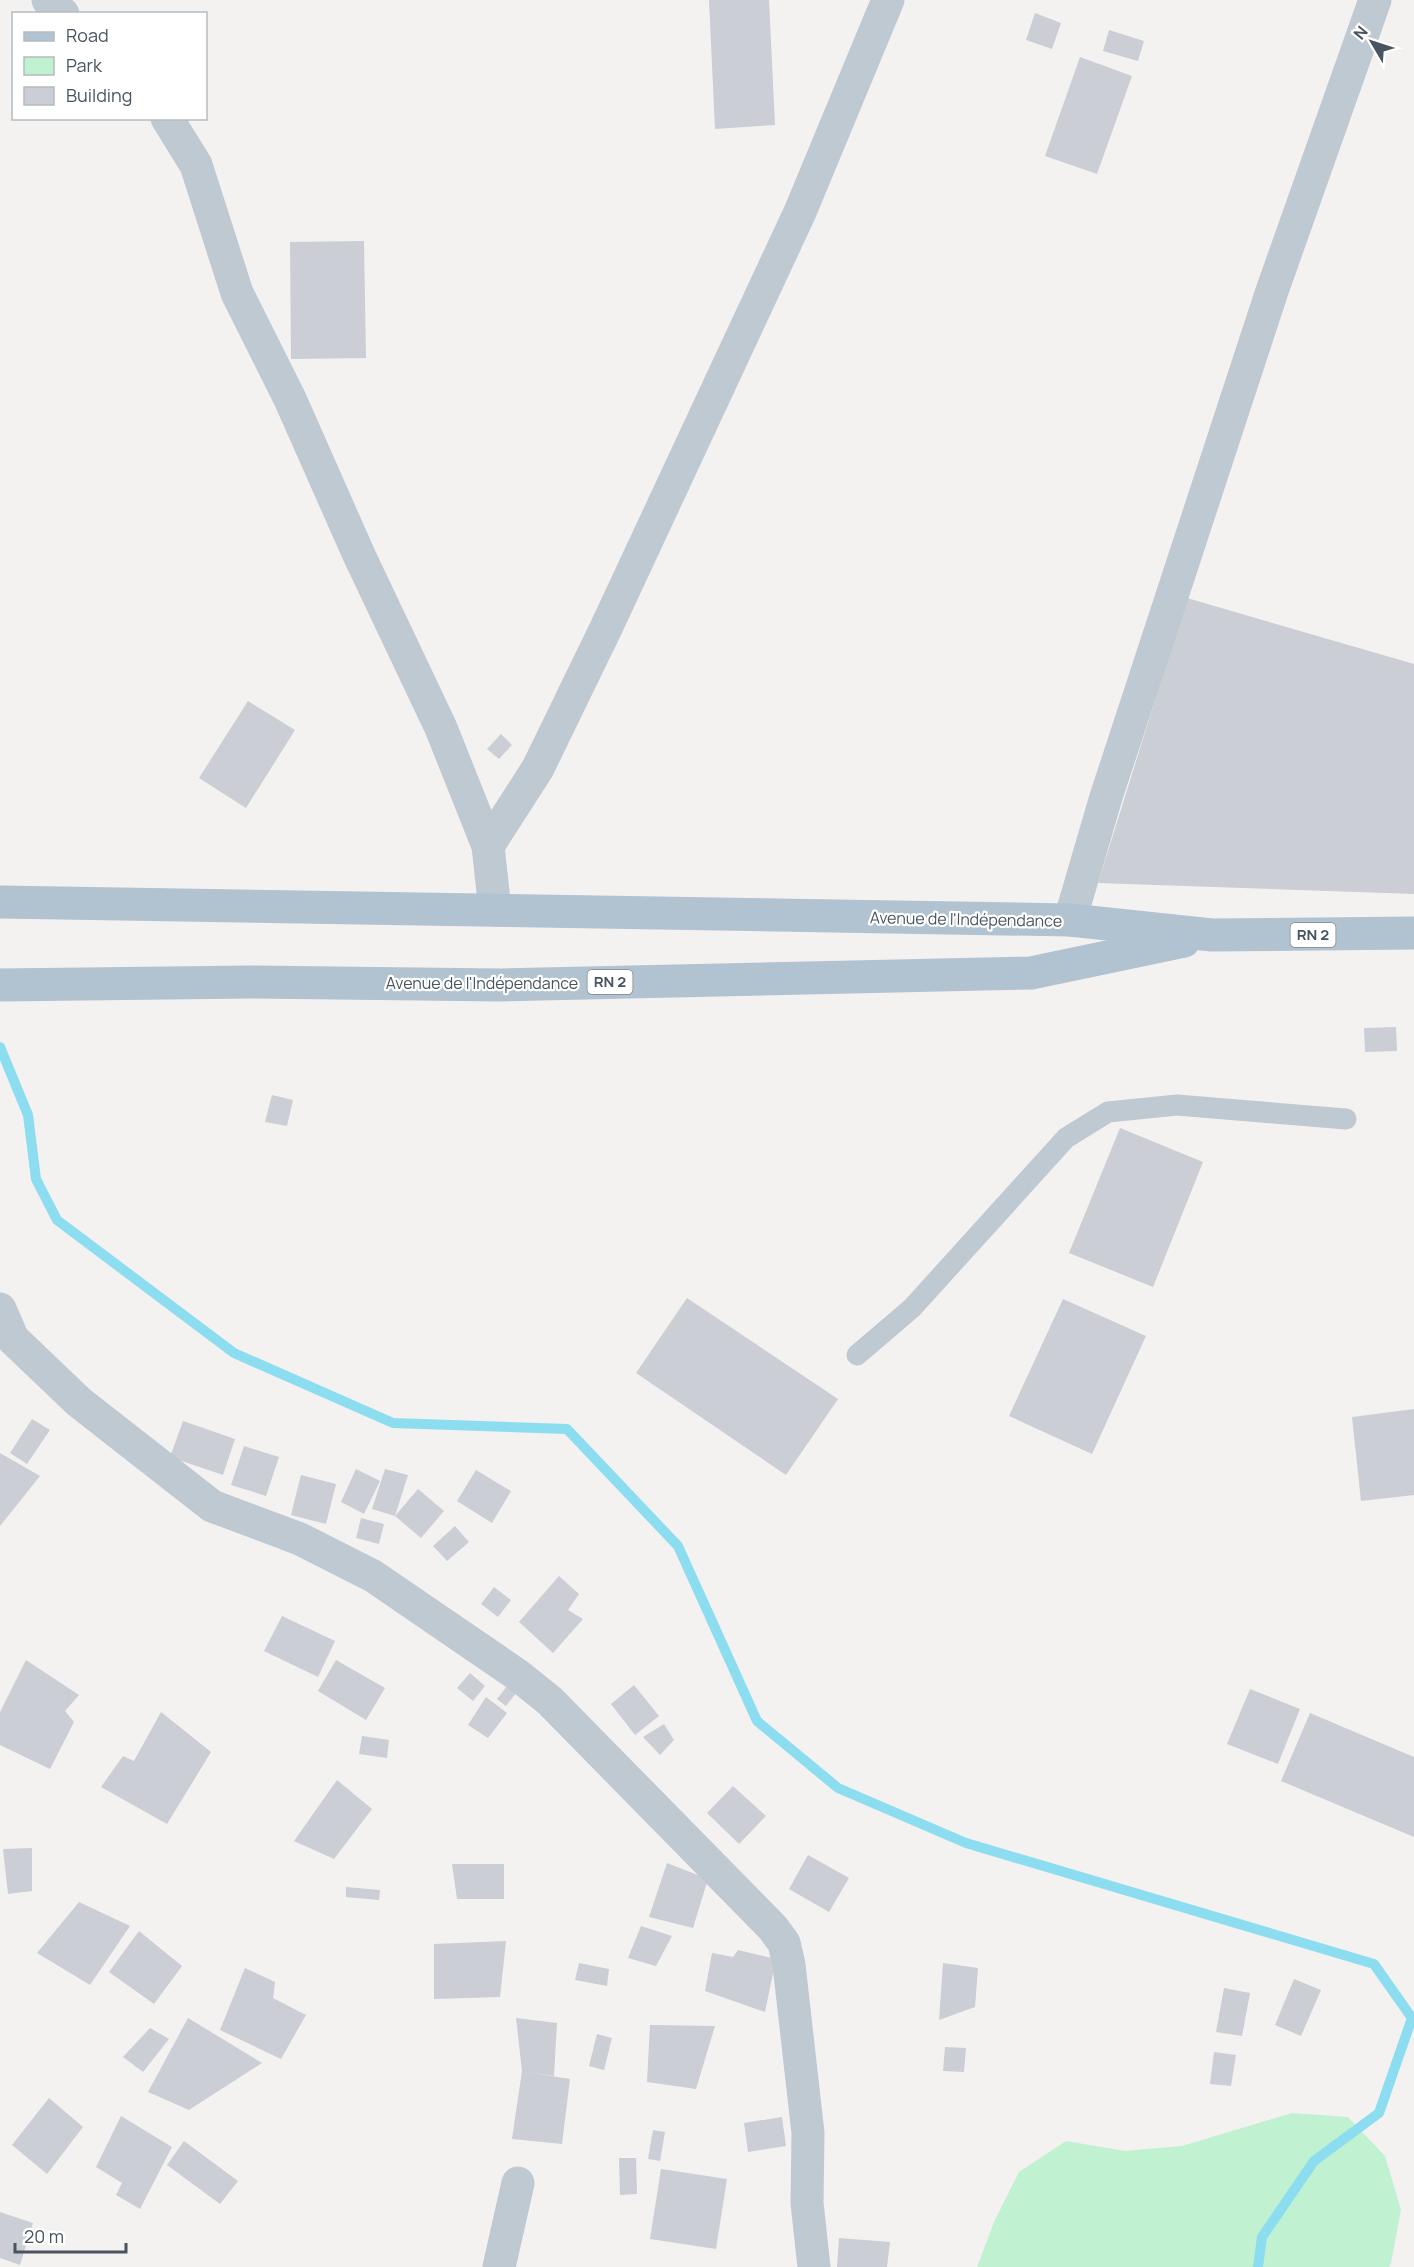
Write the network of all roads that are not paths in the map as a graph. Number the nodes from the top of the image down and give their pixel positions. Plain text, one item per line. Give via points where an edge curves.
1 (48, 0) edge
2 (888, 0) edge
3 (1376, 0) edge
4 (61, 12) edge
5 (168, 120) edge
6 (488, 846) junction
7 (1, 902) edge
8 (495, 910) junction
9 (1070, 920) junction
10 (1414, 933) edge
11 (1212, 935) junction
12 (2, 985) edge
13 (1346, 1119) dead end
14 (0, 1309) edge
15 (6, 1349) edge
16 (857, 1355) dead end
17 (518, 2182) dead end
18 (499, 2267) edge
19 (814, 2267) edge

1 - 4 street
2 - 6 street via 800,212 670,492 538,768
3 - 9 street via 1265,314 1106,797
5 - 6 street via 196,165 237,293 441,728
6 - 8 street
7 - 8 main road, Avenue de l'Indépendance / RN 2
8 - 9 main road, Avenue de l'Indépendance / RN 2
9 - 11 main road, Avenue de l'Indépendance / RN 2
10 - 11 main road, Avenue de l'Indépendance / RN 2
11 - 12 main road, Avenue de l'Indépendance / RN 2 via 1031,973 500,985
13 - 16 lane via 1177,1105 1108,1112 1066,1138 912,1308
14 - 15 street
15 - 19 street via 212,1506 300,1539 373,1576 519,1676 550,1701 773,1928 784,1943 789,1965 808,2133 807,2203
17 - 18 street

